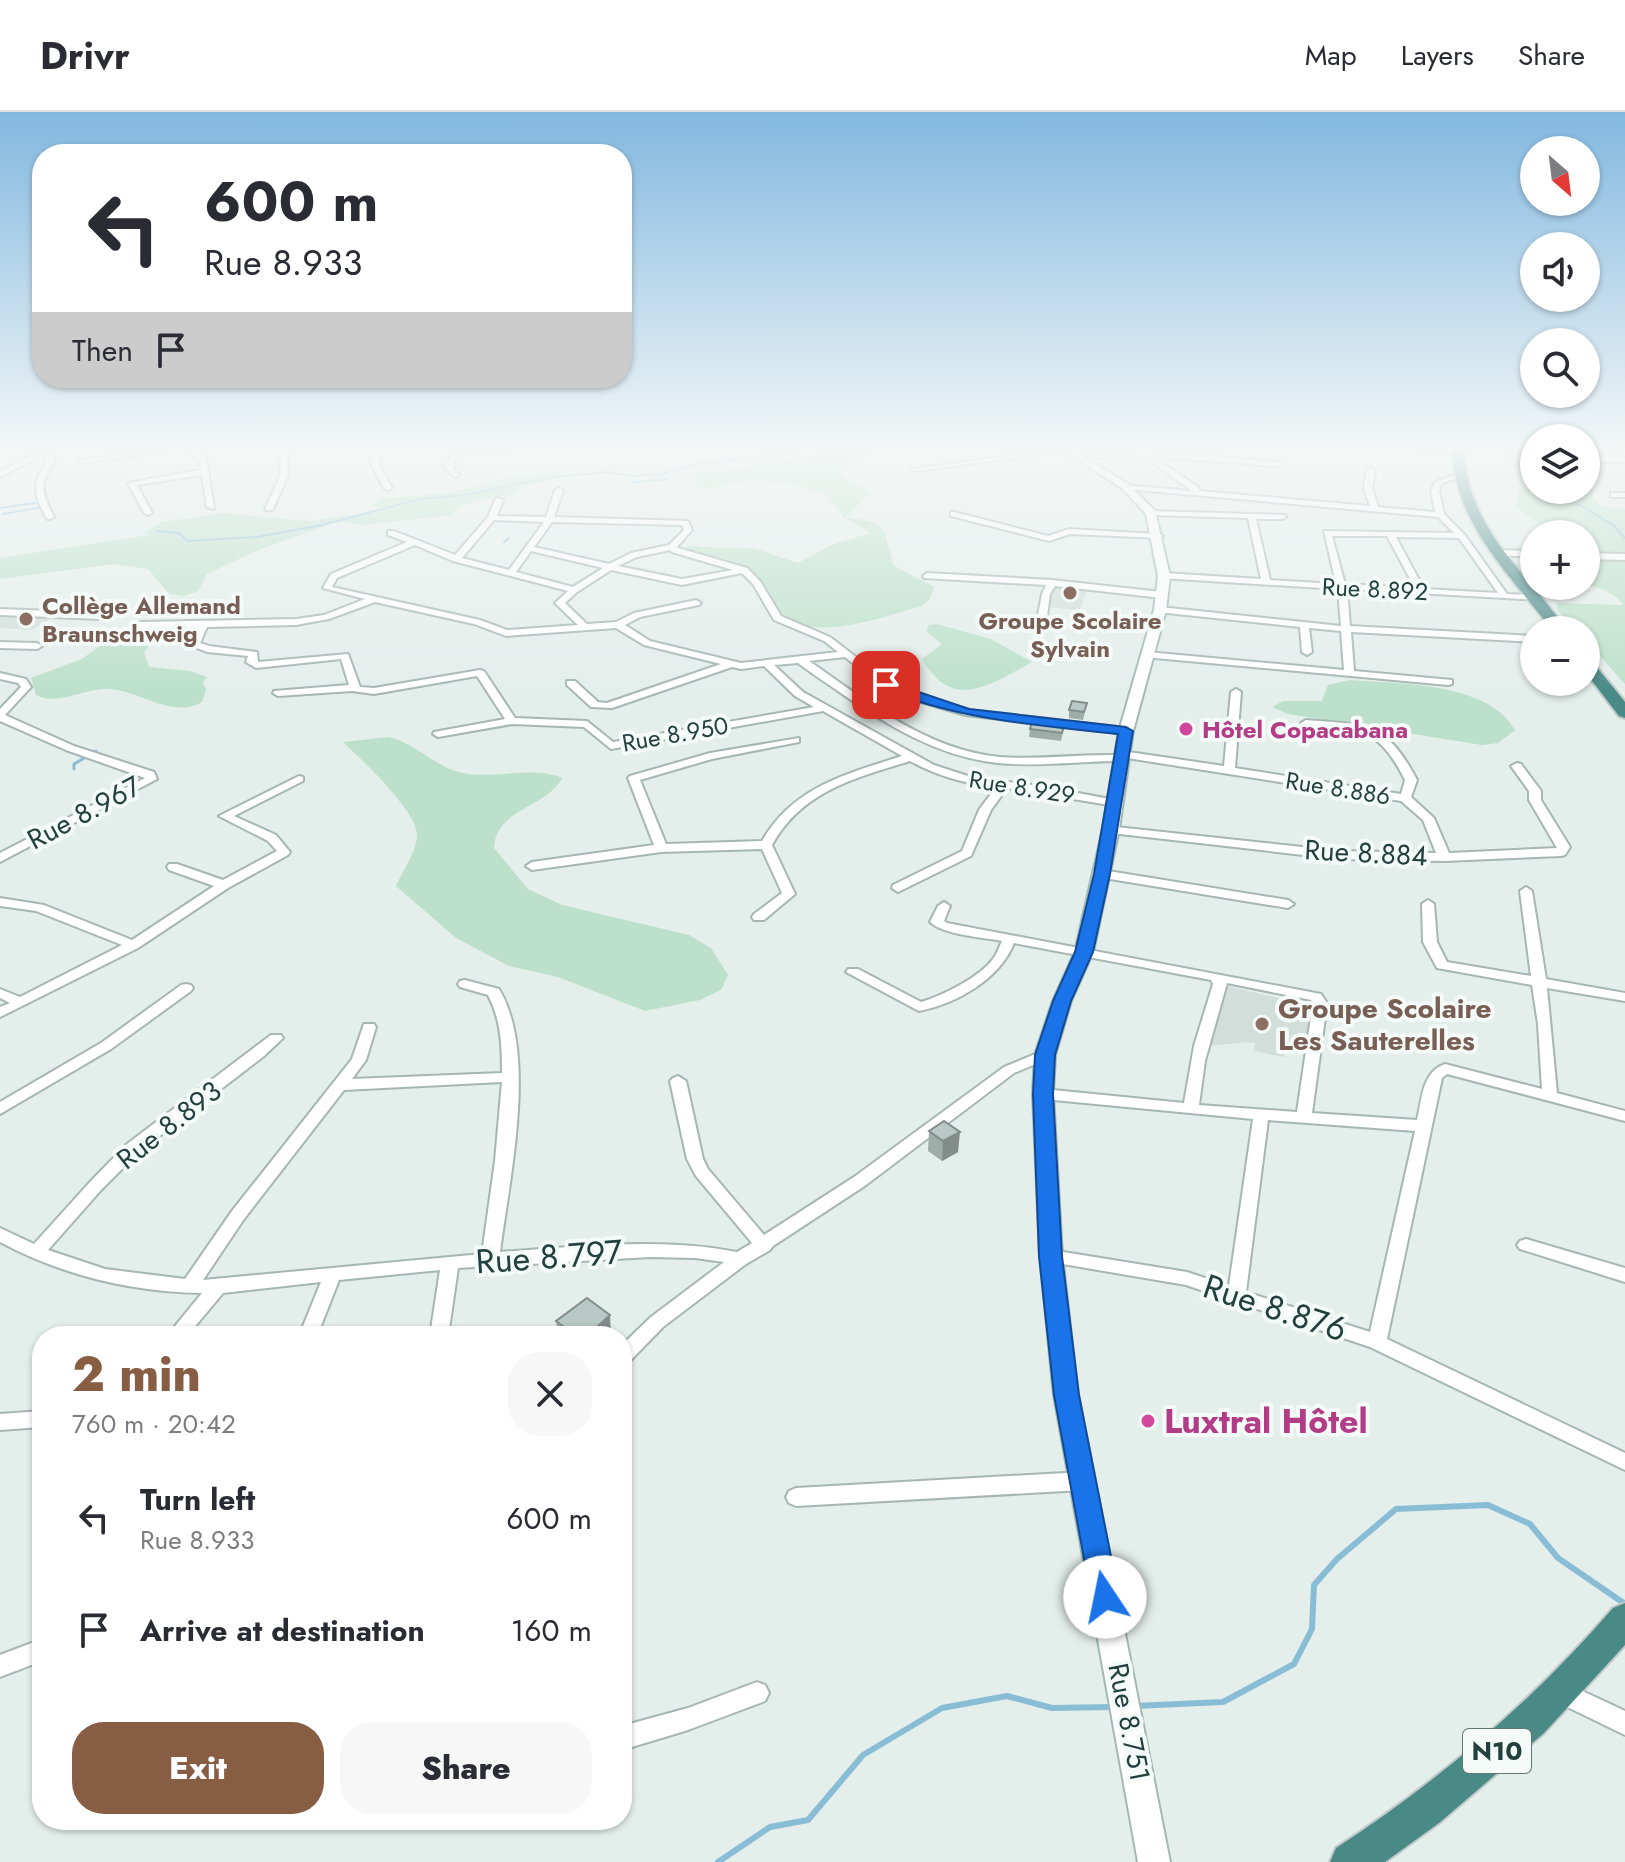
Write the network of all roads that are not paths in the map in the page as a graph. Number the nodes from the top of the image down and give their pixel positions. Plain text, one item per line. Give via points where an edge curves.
1 (482, 530) edge
2 (542, 530) edge
3 (688, 530) edge
4 (1014, 530) edge
5 (1157, 530) edge
6 (1254, 530) edge
7 (1348, 530) edge
8 (1455, 530) edge
9 (1484, 530) edge
10 (391, 533) dead end
11 (1350, 533) junction
12 (1390, 534) junction
13 (1159, 536) junction
14 (1461, 536) junction
15 (413, 543) junction
16 (672, 547) junction
17 (528, 548) junction
18 (1499, 553) junction
19 (1520, 554) edge
20 (1600, 556) edge
21 (1625, 557) edge
22 (456, 559) junction
23 (610, 567) junction
24 (744, 570) junction
25 (511, 573) junction
26 (927, 576) dead end
27 (1520, 578) edge
28 (1052, 583) junction
29 (1266, 583) junction
30 (1342, 588) junction
31 (574, 590) junction
32 (1420, 590) junction
33 (1162, 594) junction
34 (1505, 597) junction
35 (1520, 597) edge
36 (372, 600) junction
37 (696, 603) dead end
38 (0, 612) edge
39 (101, 616) dead end
40 (1235, 618) junction
41 (140, 625) dead end
42 (203, 625) junction
43 (583, 625) junction
44 (618, 625) junction
45 (1304, 625) junction
46 (1346, 629) junction
47 (1040, 631) dead end
48 (1235, 631) dead end
49 (1520, 638) edge
50 (0, 645) edge
51 (37, 646) dead end
52 (1307, 652) dead end
53 (849, 654) junction
54 (1147, 655) junction
55 (803, 662) junction
56 (730, 664) junction
57 (769, 666) junction
58 (1349, 673) junction
59 (0, 676) edge
60 (1600, 681) edge
61 (1448, 682) dead end
62 (571, 683) dead end
63 (352, 688) junction
64 (1236, 692) dead end
65 (278, 693) dead end
66 (824, 708) junction
67 (1625, 713) edge
68 (0, 716) edge
69 (512, 721) junction
70 (1306, 723) dead end
71 (1126, 731) junction
72 (438, 734) dead end
73 (795, 740) dead end
74 (1122, 756) junction
75 (910, 757) junction
76 (1517, 766) dead end
77 (1229, 770) junction
78 (299, 779) dead end
79 (1003, 786) junction
80 (1405, 798) junction
81 (1115, 803) junction
82 (1111, 829) junction
83 (766, 845) junction
84 (661, 848) junction
85 (1444, 857) junction
86 (0, 858) edge
87 (532, 866) dead end
88 (173, 867) dead end
89 (1102, 874) junction
90 (224, 885) junction
91 (898, 888) dead end
92 (1526, 891) dead end
93 (0, 902) edge
94 (1288, 904) dead end
95 (1428, 904) dead end
96 (944, 906) dead end
97 (759, 917) dead end
98 (1009, 939) junction
99 (133, 945) junction
100 (1084, 952) junction
101 (853, 972) dead end
102 (1217, 977) junction
103 (1537, 980) junction
104 (465, 984) dead end
105 (186, 988) dead end
106 (0, 993) edge
107 (1625, 997) edge
108 (20, 1002) junction
109 (0, 1013) edge
110 (369, 1027) dead end
111 (276, 1038) dead end
112 (1045, 1055) junction
113 (511, 1077) junction
114 (678, 1081) dead end
115 (338, 1085) junction
116 (1043, 1094) junction
117 (1550, 1096) junction
118 (0, 1109) edge
119 (1191, 1109) junction
120 (1261, 1116) junction
121 (1625, 1116) edge
122 (1304, 1117) junction
123 (1424, 1126) junction
124 (1, 1237) edge
125 (1526, 1245) dead end
126 (764, 1246) junction
127 (36, 1253) junction
128 (1051, 1256) junction
129 (490, 1259) junction
130 (740, 1259) junction
131 (450, 1264) junction
132 (333, 1274) junction
133 (1625, 1275) edge
134 (189, 1287) junction
135 (218, 1287) junction
136 (1237, 1293) junction
137 (185, 1326) edge
138 (312, 1326) edge
139 (441, 1326) edge
140 (1377, 1342) junction
141 (632, 1347) edge
142 (32, 1420) edge
143 (0, 1422) edge
144 (1625, 1462) edge
145 (1083, 1481) junction
146 (796, 1497) dead end
147 (1625, 1619) edge
148 (32, 1654) edge
149 (0, 1666) edge
150 (1561, 1692) junction
151 (757, 1693) dead end
152 (1625, 1723) edge
153 (632, 1735) edge
154 (1155, 1861) edge
155 (1350, 1862) edge

1 - 22 street
2 - 17 street
3 - 16 street
4 - 13 street via 1049,539 1069,531
5 - 13 main road, Rue 8.751
6 - 29 street
7 - 11 street
8 - 14 street
9 - 18 highway
10 - 15 street
11 - 12 street
11 - 30 street via 1327,533
12 - 14 street
12 - 32 street
13 - 33 main road, Rue 8.751
14 - 34 street
15 - 22 street
15 - 36 street via 359,563 326,584 330,591
16 - 23 street via 634,555
16 - 24 street
17 - 23 street
17 - 25 street
18 - 19 street
18 - 27 highway
20 - 21 street
22 - 25 street
23 - 24 street via 682,582
23 - 31 street
24 - 53 street via 777,618
25 - 31 street
26 - 28 street
28 - 33 street
28 - 47 street
29 - 30 street, Rue 8.892
29 - 33 street, Rue 8.892
30 - 32 street, Rue 8.892
30 - 46 street
31 - 43 street via 560,603
32 - 34 street, Rue 8.892
33 - 40 street
33 - 54 main road, Rue 8.751
34 - 35 street, Rue 8.892
36 - 42 street via 311,620
36 - 43 street via 506,633
37 - 44 street via 637,615
38 - 39 street
40 - 45 street
40 - 48 street
41 - 42 street
42 - 63 street via 195,644 254,654 251,662 256,665 345,656
43 - 44 street
44 - 56 street via 647,643
45 - 46 street
45 - 52 street
46 - 49 street
46 - 58 street
50 - 51 street
53 - 55 street
53 - 71 street via 886,685 943,708
54 - 58 street
54 - 71 main road, Rue 8.751
55 - 57 street
55 - 74 street, Rue 8.886 via 901,729 978,757 1019,761
56 - 57 street
56 - 62 street via 608,706 595,705
57 - 66 street, Rue 8.929 via 789,687
58 - 61 street
59 - 68 street via 26,687
60 - 67 highway
63 - 65 street
63 - 69 street via 374,691 480,673
64 - 77 street
66 - 69 street, Rue 8.950 via 611,746 587,724
66 - 75 street, Rue 8.929
68 - 86 street, Rue 8.967 via 70,748 150,774 151,779
69 - 72 street
70 - 80 street, Rue 8.886 via 1384,736 1411,780
71 - 74 main road, Rue 8.751
73 - 84 street via 634,778
74 - 77 street, Rue 8.886
74 - 81 main road, Rue 8.751
75 - 79 street, Rue 8.929 via 972,781
75 - 83 street via 826,785 773,829
76 - 85 street, Rue 8.884 via 1564,847 1561,852
77 - 80 street, Rue 8.886
78 - 90 street via 225,816 272,838 284,852
79 - 81 street, Rue 8.929
79 - 91 street via 985,810 967,853
80 - 85 street via 1428,818
81 - 82 main road, Rue 8.751
82 - 85 street, Rue 8.884 via 1339,855
82 - 89 main road, Rue 8.751
83 - 84 street
83 - 97 street via 789,894
84 - 87 street
88 - 90 street
89 - 94 street
89 - 100 main road, Rue 8.751
90 - 99 street
92 - 103 street
93 - 99 street via 39,908
95 - 103 street via 1430,942 1442,965
96 - 98 street via 939,924
98 - 100 street
98 - 101 street via 996,964 959,992 919,1007
99 - 108 street
100 - 102 street
100 - 112 main road, Rue 8.751
102 - 119 street via 1220,984 1204,1030
102 - 122 street via 1309,995 1320,1003
103 - 107 street
103 - 117 street
104 - 113 street via 500,998
105 - 118 street via 106,1046
106 - 108 street
108 - 109 street
110 - 115 street via 365,1049
111 - 127 street, Rue 8.893 via 130,1150
112 - 116 main road, Rue 8.751
112 - 126 street via 1009,1070
113 - 115 street
113 - 129 street
114 - 126 street via 695,1159
115 - 134 street
116 - 119 street
116 - 128 main road, Rue 8.751
117 - 121 street
117 - 123 street, Rue 8.876 via 1445,1069 1435,1076
119 - 120 street
120 - 122 street
120 - 136 street
122 - 123 street
123 - 140 street, Rue 8.876
124 - 127 street, Rue 8.797
125 - 133 street
126 - 130 street
127 - 134 street, Rue 8.797 via 107,1278
128 - 136 street, Rue 8.876
128 - 145 main road, Rue 8.751 via 1066,1395
129 - 130 street, Rue 8.797 via 675,1249
129 - 131 street, Rue 8.797
130 - 141 street
131 - 132 street, Rue 8.797
131 - 139 street
132 - 135 street, Rue 8.797
132 - 138 street
134 - 135 street, Rue 8.797
135 - 137 street
136 - 140 street, Rue 8.876
140 - 144 street
142 - 143 street
145 - 146 street
145 - 154 main road, Rue 8.751
147 - 150 highway, N10
148 - 149 street
150 - 152 street
150 - 155 highway, N10 via 1478,1769
151 - 153 street

